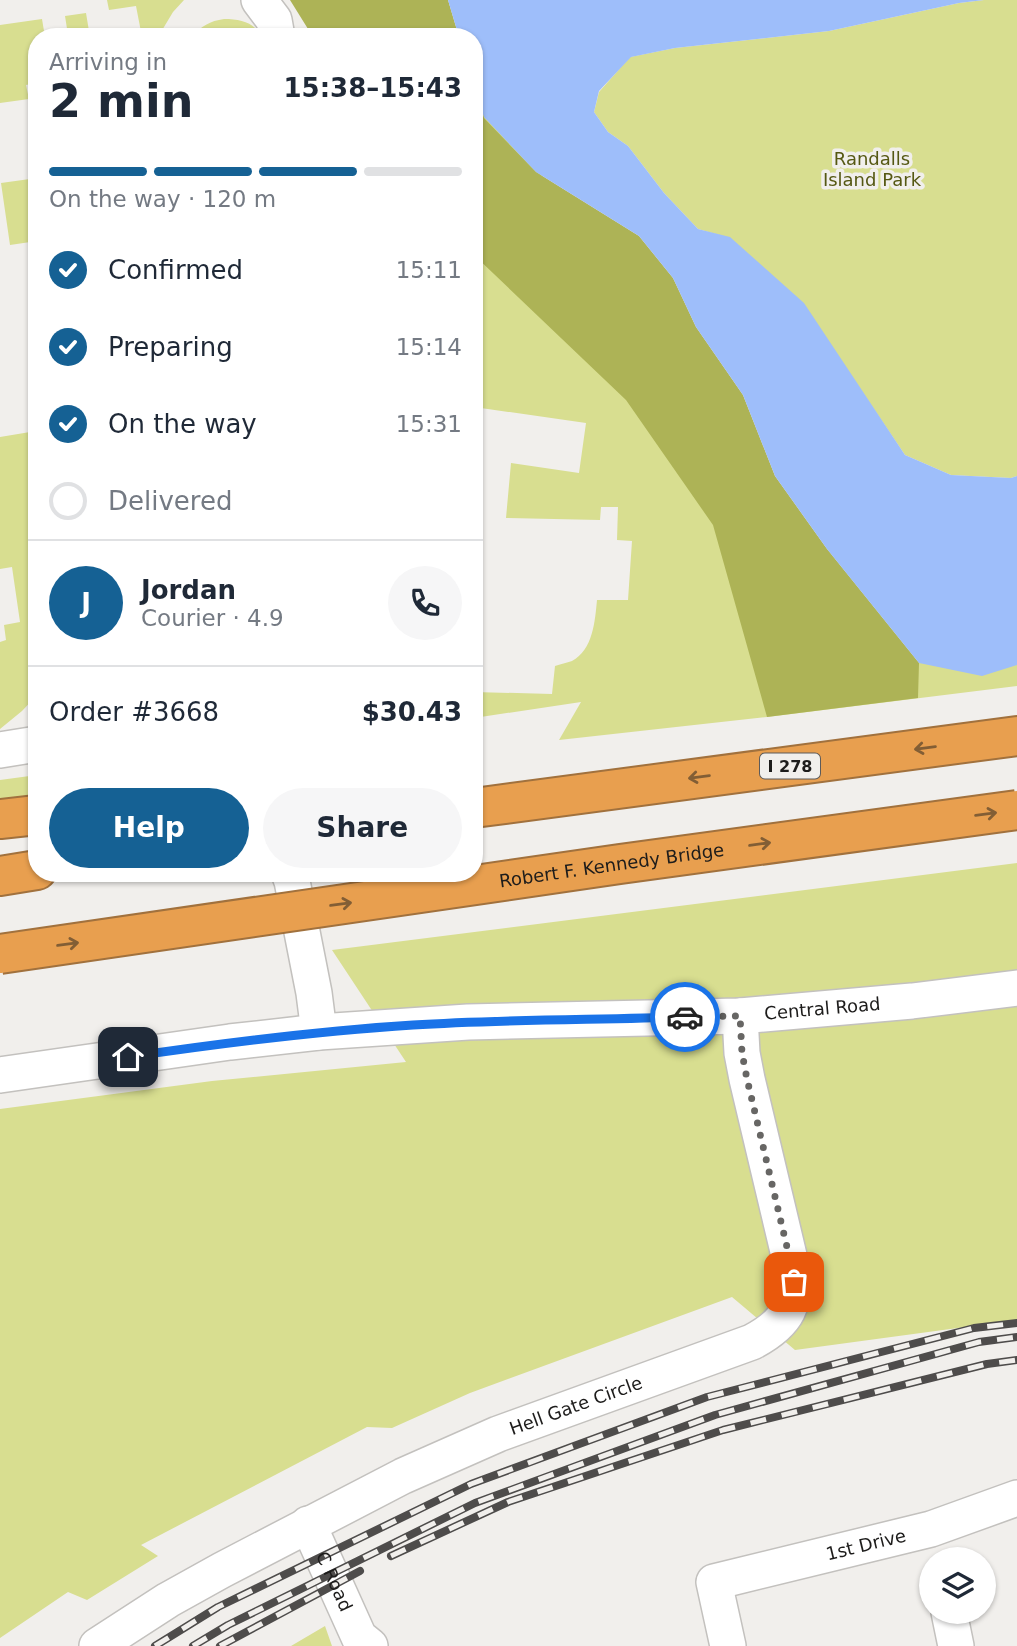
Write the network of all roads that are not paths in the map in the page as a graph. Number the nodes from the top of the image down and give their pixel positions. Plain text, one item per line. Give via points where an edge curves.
1 (259, 0) edge
2 (275, 28) edge
3 (1017, 736) edge
4 (28, 745) edge
5 (0, 750) edge
6 (563, 795) junction
7 (483, 796) edge
8 (483, 807) edge
9 (1017, 810) edge
10 (28, 816) edge
11 (0, 820) edge
12 (28, 871) edge
13 (0, 876) edge
14 (292, 882) edge
15 (0, 954) edge
16 (1017, 988) edge
17 (740, 1016) junction
18 (319, 1032) junction
19 (0, 1075) edge
20 (1017, 1498) edge
21 (308, 1524) junction
22 (934, 1544) edge
23 (951, 1624) edge
24 (361, 1643) edge
25 (97, 1646) edge
26 (728, 1646) edge
27 (956, 1646) edge

1 - 2 street
3 -> 6 highway, I 278
4 - 5 street
6 - 7 highway
6 - 8 highway, I 278
15 -> 9 highway, Robert F. Kennedy Bridge, bridge
10 - 11 highway
12 - 13 highway
14 - 18 street
16 - 17 street, Central Road
17 - 18 street, Central Road via 468,1022
17 - 21 street, Hell Gate Circle via 747,1079 794,1282 782,1319 752,1342 498,1434
18 - 19 street, Central Road
20 - 22 street, 1st Drive
21 - 24 street, C Road
21 - 25 street, Hell Gate Circle via 168,1600
22 - 26 street, 1st Drive via 714,1582
23 - 27 street

